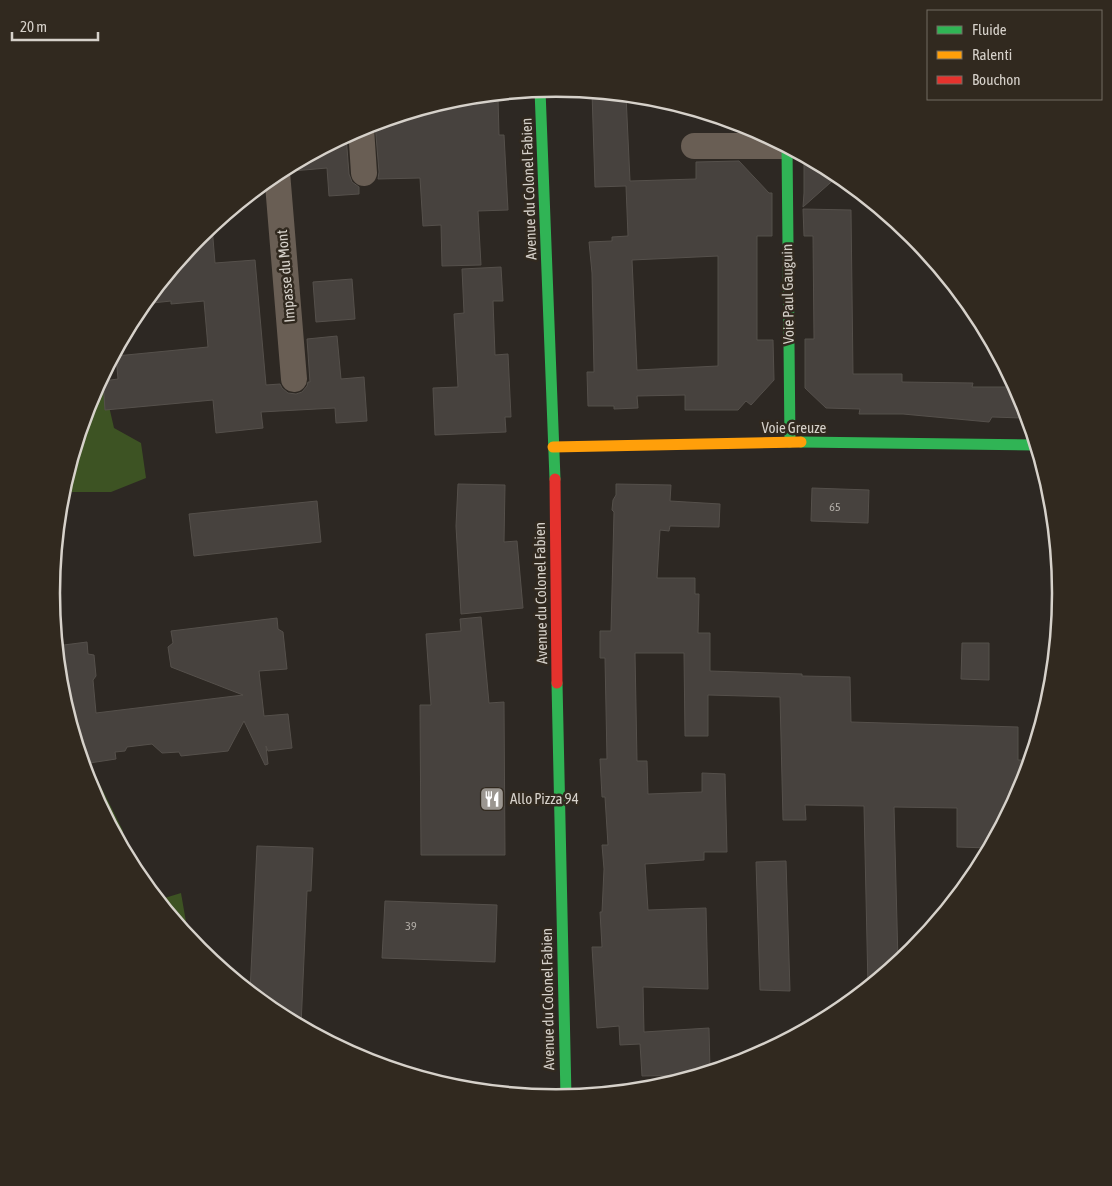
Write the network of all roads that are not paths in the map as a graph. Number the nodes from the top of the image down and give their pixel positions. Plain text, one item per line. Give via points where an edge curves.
1 (540, 97) edge
2 (362, 137) edge
3 (694, 146) dead end
4 (771, 146) edge
5 (786, 154) edge
6 (364, 173) dead end
7 (278, 182) edge
8 (294, 379) dead end
9 (790, 442) junction
10 (1029, 445) edge
11 (553, 448) junction
12 (566, 1089) edge

1 - 11 street, Avenue du Colonel Fabien
2 - 6 street
3 - 4 street, Voie Paul Gauguin
5 - 9 street, Voie Paul Gauguin
7 - 8 street, Impasse du Mont
9 - 10 street, Voie Greuze
9 - 11 street, Voie Greuze
11 - 12 street, Avenue du Colonel Fabien

